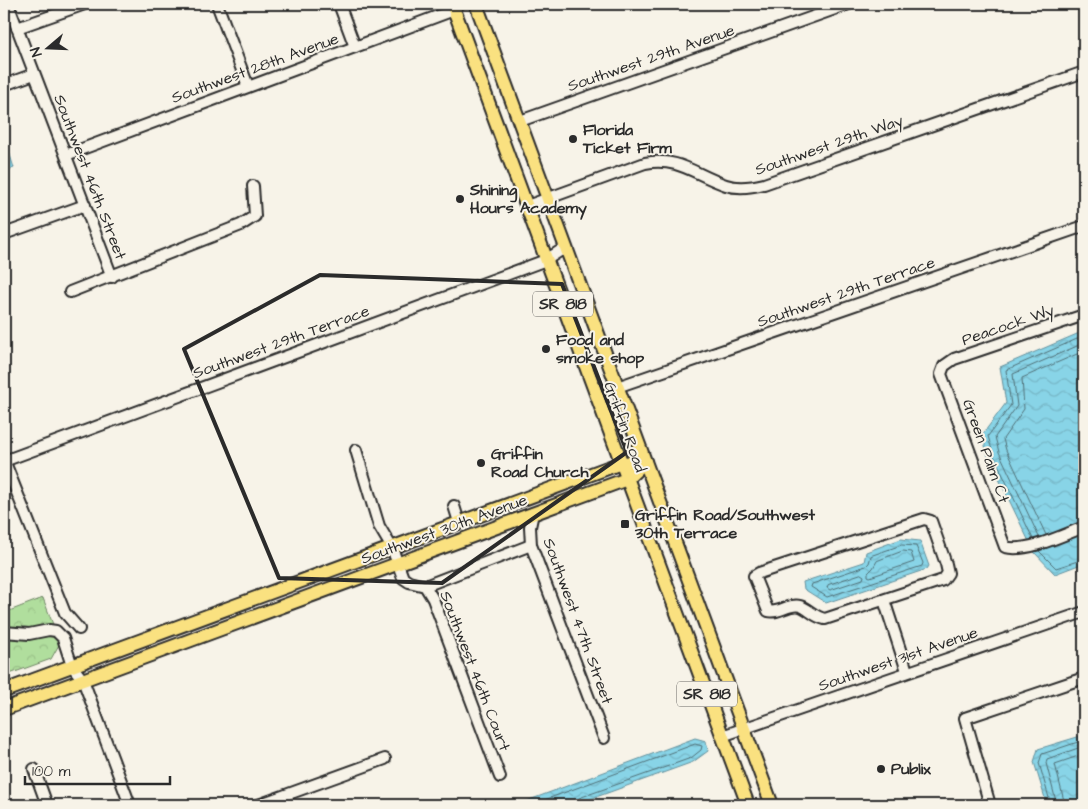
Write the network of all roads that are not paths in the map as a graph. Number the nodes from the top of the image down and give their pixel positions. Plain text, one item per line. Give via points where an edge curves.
1 (8, 4) edge
2 (85, 4) edge
3 (218, 4) edge
4 (339, 4) edge
5 (476, 4) edge
6 (849, 4) edge
7 (455, 6) edge
8 (17, 28) junction
9 (355, 47) junction
10 (1084, 72) edge
11 (34, 74) junction
12 (4, 85) edge
13 (248, 86) junction
14 (520, 121) junction
15 (66, 155) junction
16 (252, 186) dead end
17 (548, 198) junction
18 (84, 205) junction
19 (527, 206) junction
20 (1084, 226) edge
21 (4, 234) edge
22 (566, 247) junction
23 (546, 260) junction
24 (112, 277) junction
25 (70, 292) dead end
26 (1084, 315) edge
27 (944, 366) joint
28 (617, 387) junction
29 (356, 450) dead end
30 (4, 461) edge
31 (645, 462) junction
32 (621, 463) junction
33 (627, 479) junction
34 (454, 506) dead end
35 (533, 513) junction
36 (459, 522) junction
37 (1084, 527) edge
38 (531, 545) junction
39 (392, 548) junction
40 (398, 563) junction
41 (425, 586) junction
42 (884, 600) junction
43 (1084, 612) edge
44 (78, 629) dead end
45 (4, 632) edge
46 (72, 666) junction
47 (907, 671) junction
48 (1084, 678) edge
49 (83, 680) junction
50 (4, 691) edge
51 (4, 709) edge
52 (743, 728) junction
53 (722, 736) junction
54 (604, 738) dead end
55 (385, 759) dead end
56 (34, 769) dead end
57 (500, 777) dead end
58 (47, 805) edge
59 (130, 805) edge
60 (258, 805) edge
61 (748, 805) edge
62 (772, 805) edge
63 (990, 805) edge

1 - 8 street, Southwest 46th Street
2 - 8 street
3 - 13 street
4 - 9 street
5 - 14 main road, Griffin Road / SR 818
6 - 14 street, Southwest 29th Avenue
7 - 9 street, Southwest 28th Avenue
7 - 19 main road, Griffin Road / SR 818
8 - 11 street, Southwest 46th Street
9 - 13 street, Southwest 28th Avenue
10 - 17 street, Southwest 29th Way via 752,187 727,185 675,162 656,161
11 - 12 street
11 - 15 street, Southwest 46th Street
13 - 15 street, Southwest 28th Avenue
14 - 17 main road, Griffin Road / SR 818
15 - 18 street, Southwest 46th Street
16 - 24 street via 254,216 241,225
17 - 19 street, Southwest 29th Way
17 - 22 main road, Griffin Road / SR 818
18 - 21 street
18 - 24 street, Southwest 46th Street
19 - 23 main road, Griffin Road / SR 818
20 - 28 street, Southwest 29th Terrace
22 - 23 street, Southwest 29th Terrace
22 - 28 main road, Griffin Road / SR 818
23 - 30 street, Southwest 29th Terrace
23 - 32 main road, Griffin Road / SR 818
24 - 25 street
26 - 27 street, Peacock Wy via 954,359
27 - 37 street, Green Palm Ct via 941,374 1005,546 1026,548
28 - 31 main road, Griffin Road / SR 818
29 - 39 street, Southwest 46th Court via 379,526
30 - 44 street via 65,613
31 - 32 main road, Southwest 30th Avenue
31 - 33 main road, Southwest 30th Avenue
31 - 52 main road, Griffin Road / SR 818
32 - 33 main road, Griffin Road / SR 818
32 - 36 main road, Southwest 30th Avenue
33 - 35 main road, Southwest 30th Avenue
33 - 53 main road, Griffin Road / SR 818
34 - 36 street
35 - 38 street, Southwest 47th Street
35 - 40 main road, Southwest 30th Avenue
36 - 39 main road, Southwest 30th Avenue
38 - 41 street
38 - 54 street, Southwest 47th Street
39 - 40 street, Southwest 46th Court
39 - 46 main road, Southwest 30th Avenue
40 - 41 street, Southwest 46th Court via 403,578
40 - 49 main road, Southwest 30th Avenue
41 - 57 street, Southwest 46th Court via 433,599
42 - 42 street via 943,580 948,573 931,521 924,518 754,576 768,611 773,612 797,605 825,619
42 - 47 street
43 - 47 street, Southwest 31st Avenue
45 - 46 street via 29,634 56,630 63,638
46 - 49 street
46 - 50 main road, Southwest 30th Avenue
47 - 52 street, Southwest 31st Avenue
48 - 63 street via 965,718
49 - 51 main road, Southwest 30th Avenue
49 - 59 street
52 - 53 street, Southwest 31st Avenue
52 - 62 main road, Griffin Road / SR 818
53 - 61 main road, Griffin Road / SR 818
55 - 60 street
56 - 58 street

